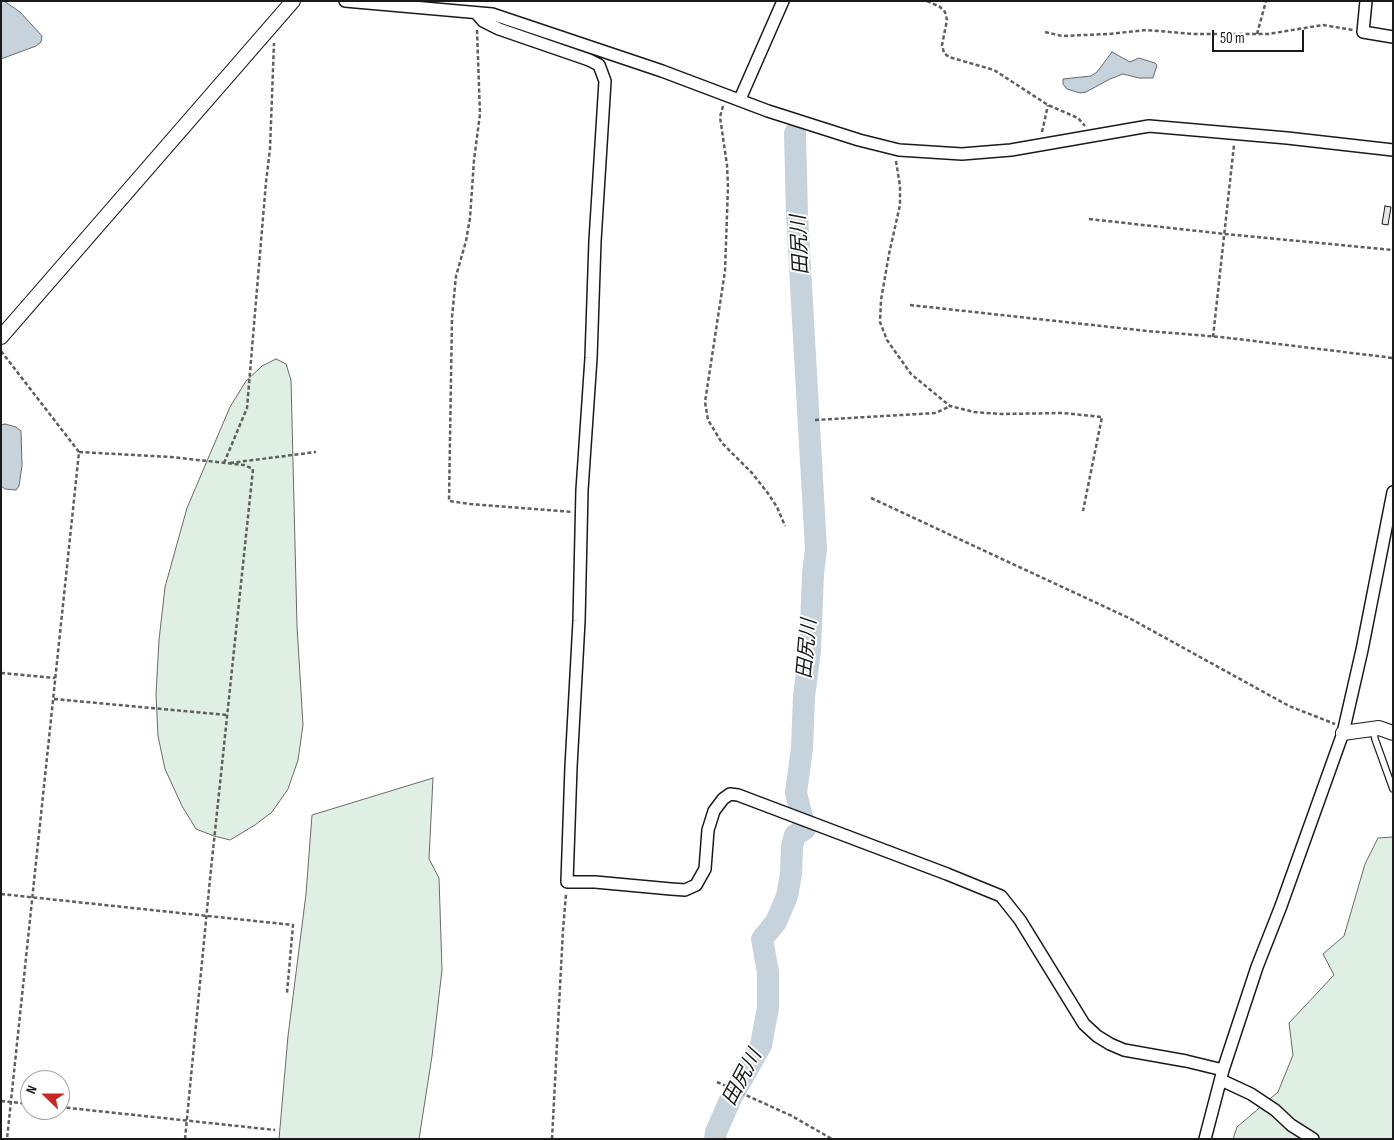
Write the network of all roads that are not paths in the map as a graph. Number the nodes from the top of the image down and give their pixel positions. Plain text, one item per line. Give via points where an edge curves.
1 (293, 1) edge
2 (345, 1) edge
3 (783, 1) edge
4 (1366, 1) edge
5 (476, 13) junction
6 (1393, 37) edge
7 (740, 99) junction
8 (1393, 150) edge
9 (1, 337) edge
10 (1393, 492) edge
11 (1373, 729) junction
12 (1343, 730) junction
13 (1393, 733) edge
14 (1393, 789) edge
15 (1222, 1075) junction
16 (1204, 1139) edge
17 (1313, 1139) edge

1 - 9 street
2 - 5 street
3 - 7 street
4 - 6 street via 1363,32
5 - 7 street via 492,14 549,32
5 - 15 street via 483,21 499,29 599,65 605,81 582,490 580,621 567,882 685,890 696,885 705,869 708,830 714,811 730,794 738,794 1001,896 1020,920 1084,1024 1097,1036 1130,1052 1186,1061
7 - 8 street via 895,149 962,154 1011,150 1150,126
10 - 12 street
11 - 12 street
11 - 13 street
11 - 14 lane
12 - 15 street via 1257,966
15 - 16 street
15 - 17 street

